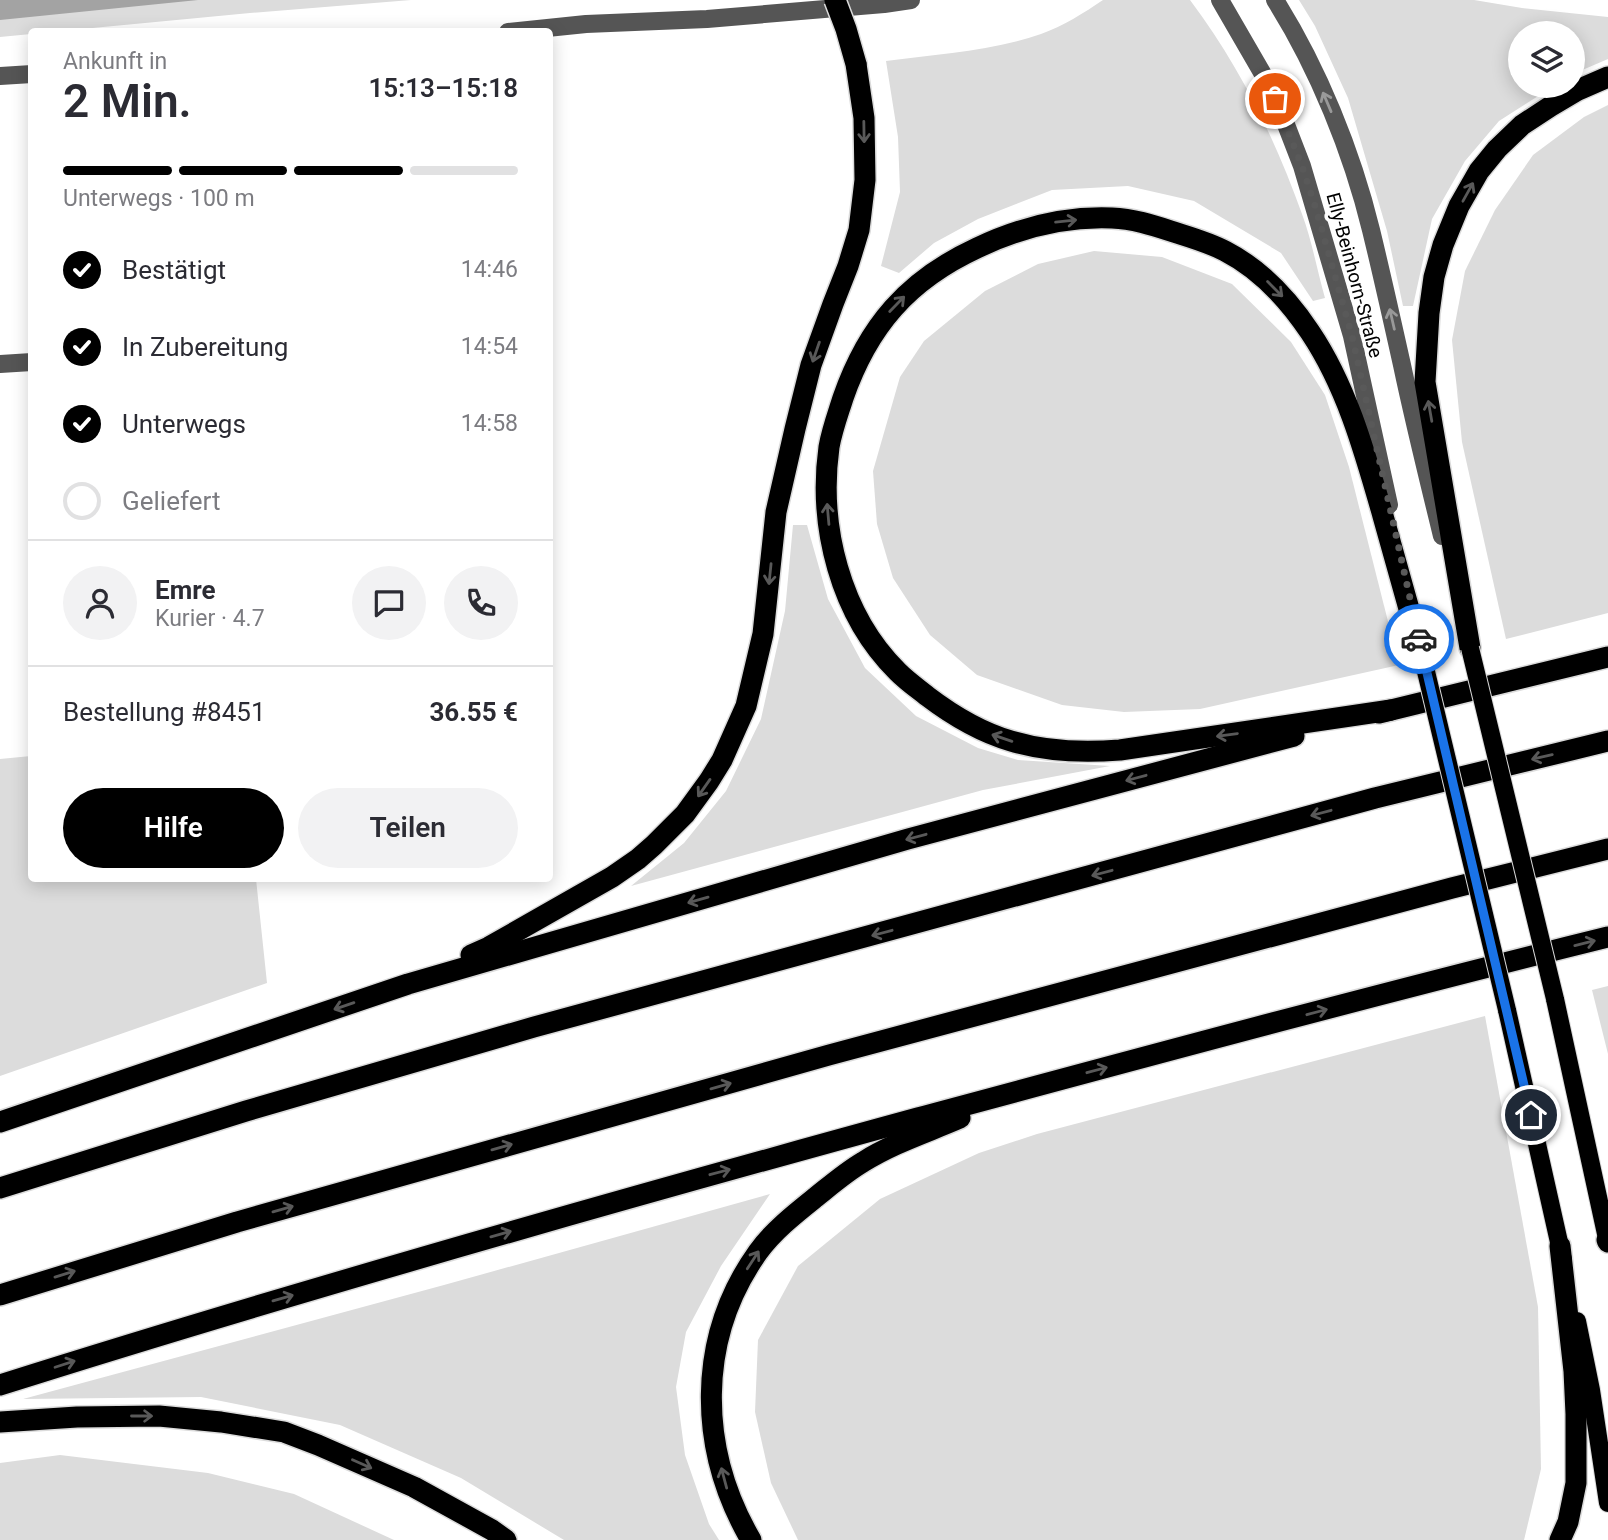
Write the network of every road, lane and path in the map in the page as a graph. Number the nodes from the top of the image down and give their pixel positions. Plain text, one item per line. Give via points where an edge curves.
1 (835, 0) edge
2 (911, 0) edge
3 (1220, 0) edge
4 (1275, 0) edge
5 (547, 28) edge
6 (28, 74) edge
7 (0, 76) edge
8 (1608, 77) edge
9 (28, 362) edge
10 (0, 364) edge
11 (1470, 648) junction
12 (1608, 657) edge
13 (1423, 659) junction
14 (1391, 710) junction
15 (1608, 741) edge
16 (1608, 849) edge
17 (1608, 937) edge
18 (408, 984) junction
19 (1031, 1087) junction
20 (0, 1122) edge
21 (0, 1188) edge
22 (1608, 1241) edge
23 (1560, 1246) junction
24 (0, 1295) edge
25 (0, 1385) edge
26 (0, 1422) edge
27 (1608, 1503) edge
28 (506, 1540) edge
29 (751, 1540) edge
30 (1560, 1540) edge

1 -> 18 highway, bridge via 856,64 864,118 865,180 859,230 811,365 795,429 776,512 763,635 746,706 709,781 685,814 638,859 489,947
2 - 5 street
3 - 13 street, Elly-Beinhorn-Straße via 1264,76 1316,209 1352,336
11 -> 4 street, Elly-Beinhorn-Straße via 1371,227 1315,74
6 - 7 street
11 -> 8 highway via 1424,382 1434,277 1460,206 1497,149 1551,106
9 - 10 street
11 - 22 main road, bridge
12 - 14 highway
14 -> 13 highway via 1087,752 1010,741 944,709 899,673 875,645 854,611 836,564 828,512 830,444 848,384 866,348 889,312 920,282 956,258 1028,228 1100,218 1130,219 1224,250 1282,296 1331,366 1368,461
13 - 23 main road, bridge
14 -> 18 highway via 908,839
15 -> 21 highway via 1375,798 534,1027
24 -> 16 highway via 237,1222 829,1055
19 -> 17 highway
18 -> 20 highway
25 -> 19 highway via 579,1211
29 -> 19 highway via 732,1506 712,1425 714,1359 724,1318 759,1250 795,1214 863,1161
23 - 27 main road via 1591,1390
23 - 30 highway via 1576,1414 1576,1483
26 -> 28 highway via 159,1416 284,1433 414,1487

